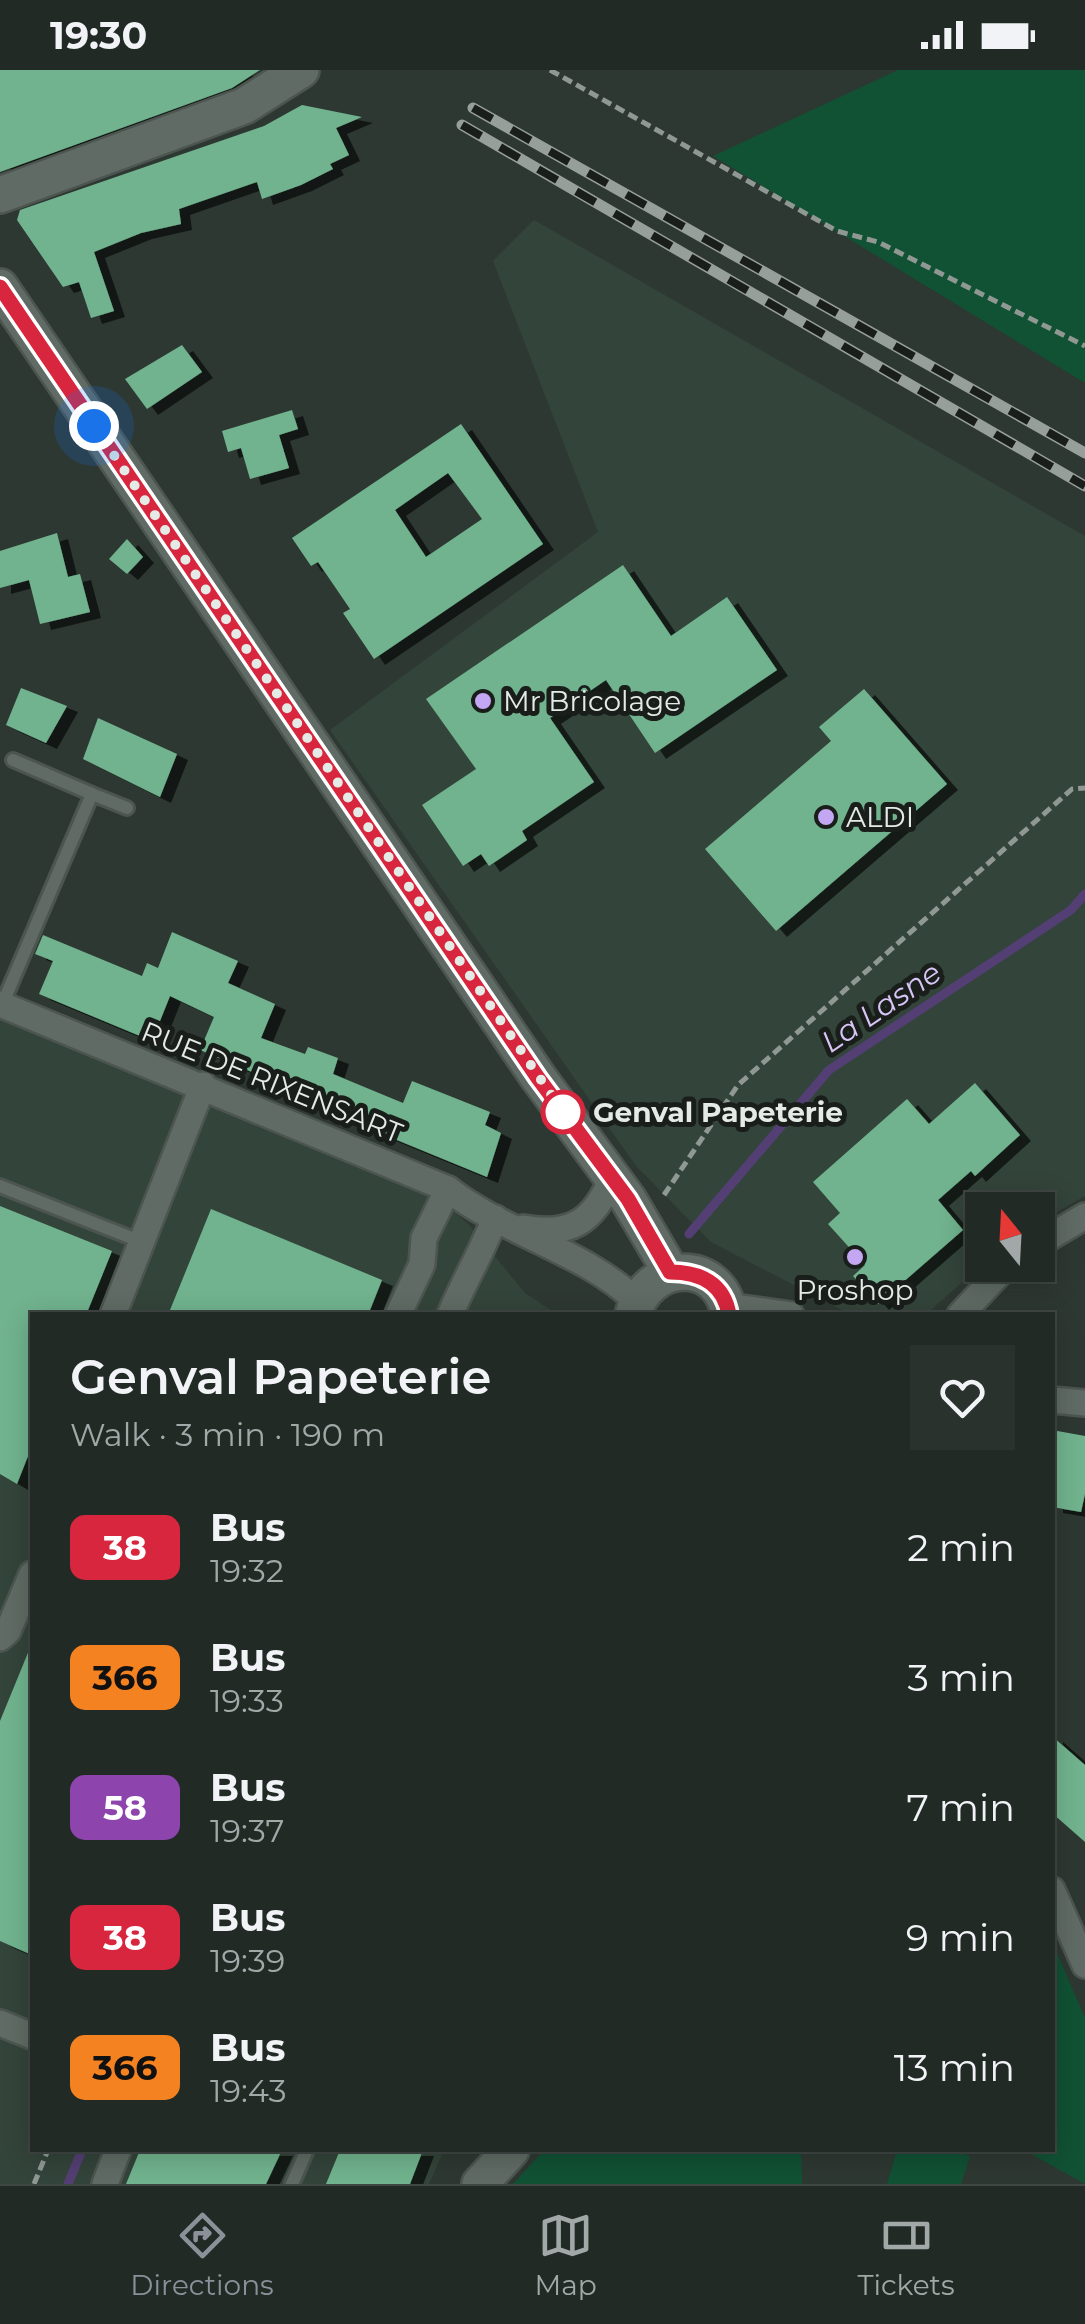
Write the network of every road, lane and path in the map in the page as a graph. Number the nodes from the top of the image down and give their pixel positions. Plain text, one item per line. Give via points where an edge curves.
1 (302, 70) edge
2 (550, 70) edge
3 (0, 195) edge
4 (0, 287) edge
5 (1085, 346) edge
6 (13, 760) dead end
7 (1085, 788) edge
8 (92, 794) junction
9 (126, 808) dead end
10 (1, 1004) edge
11 (203, 1085) junction
12 (612, 1178) junction
13 (0, 1186) edge
14 (448, 1188) junction
15 (1085, 1216) edge
16 (504, 1222) junction
17 (646, 1228) junction
18 (1055, 1234) edge
19 (142, 1242) junction
20 (670, 1272) junction
21 (991, 1282) edge
22 (634, 1308) edge
23 (728, 1310) edge
24 (114, 1312) edge
25 (399, 1312) edge
26 (451, 1312) edge
27 (754, 1312) edge
28 (963, 1312) edge
29 (1055, 1400) edge
30 (1085, 1403) edge
31 (30, 1579) edge
32 (0, 1638) edge
33 (1055, 1897) edge
34 (1085, 1965) edge
35 (47, 2152) edge
36 (117, 2152) edge
37 (306, 2152) edge
38 (477, 2152) edge
39 (509, 2152) edge
40 (34, 2184) edge
41 (105, 2184) edge
42 (292, 2184) edge
43 (463, 2184) edge
44 (480, 2184) edge

1 - 3 main road via 244,106
2 - 5 path via 837,231 878,242
4 - 12 main road
6 - 8 lane
7 - 17 path via 1072,789 738,1085
8 - 9 lane
8 - 10 lane, RUE DE RIXENSART
10 - 11 street, RUE DE RIXENSART
11 - 14 street, RUE DE RIXENSART
11 - 19 street
12 - 16 street, RUE DE RIXENSART via 601,1205 582,1223 548,1233
12 - 17 main road
13 - 19 lane
14 - 16 street, RUE DE RIXENSART
14 - 25 street
15 - 18 street
16 - 22 street, RUE DE RIXENSART via 581,1264
16 - 26 street
17 - 20 main road
19 - 24 street
20 - 22 main road via 644,1288
20 - 23 main road via 706,1278
21 - 28 street
23 - 27 street
29 - 30 street
31 - 32 street
33 - 34 street
35 - 40 path
36 - 41 street
37 - 42 lane
38 - 43 main road
39 - 44 main road

